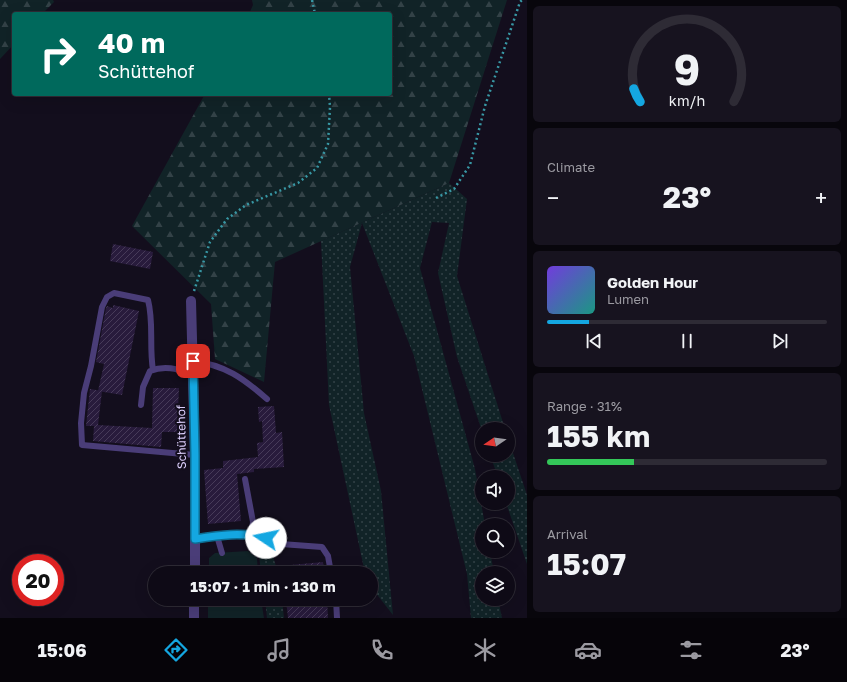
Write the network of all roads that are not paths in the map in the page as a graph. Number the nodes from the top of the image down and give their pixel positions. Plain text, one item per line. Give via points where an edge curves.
1 (191, 301) road end
2 (193, 361) junction
3 (153, 370) junction
4 (193, 374) junction
5 (267, 399) dead end
6 (141, 405) dead end
7 (195, 455) junction
8 (246, 478) dead end
9 (251, 535) junction
10 (217, 536) junction
11 (195, 539) junction
12 (222, 553) dead end
13 (195, 566) edge
14 (330, 566) edge
15 (194, 606) edge
16 (336, 606) edge
17 (194, 618) edge
18 (337, 618) edge

1 - 2 street, Schüttehof
2 - 4 street, Schüttehof
2 - 5 lane via 209,363 227,370
3 - 4 lane via 168,368
3 - 6 lane via 147,375
3 - 7 lane via 148,300 114,293 107,297 102,307 84,393 82,445
4 - 7 street, Schüttehof
7 - 11 street, Schüttehof
8 - 9 lane via 253,522
9 - 10 lane
9 - 14 lane via 281,544 322,547 328,556
10 - 11 lane
10 - 12 lane
11 - 13 street, Schüttehof
15 - 17 street
16 - 18 lane

